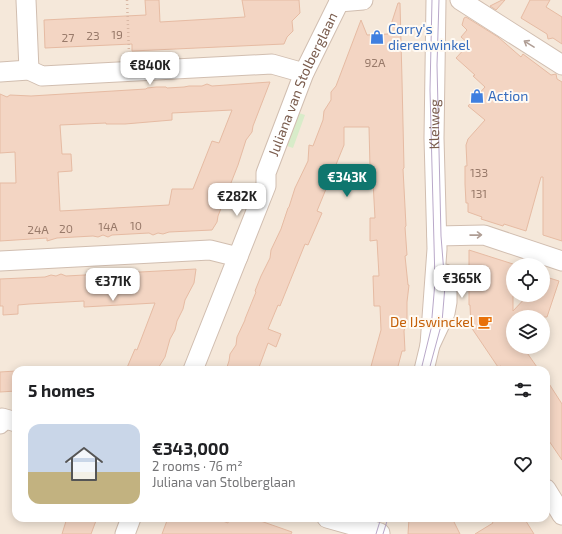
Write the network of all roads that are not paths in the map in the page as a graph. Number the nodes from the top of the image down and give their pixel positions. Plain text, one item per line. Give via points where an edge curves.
1 (26, 0) edge
2 (363, 0) edge
3 (436, 0) edge
4 (460, 0) edge
5 (339, 1) edge
6 (562, 65) edge
7 (29, 70) junction
8 (0, 72) edge
9 (304, 73) junction
10 (437, 243) junction
11 (238, 257) junction
12 (0, 261) edge
13 (562, 261) edge
14 (195, 366) edge
15 (426, 366) edge
16 (12, 421) edge
17 (0, 424) edge
18 (550, 496) edge
19 (562, 515) edge
20 (130, 522) edge
21 (349, 522) edge
22 (381, 528) edge
23 (125, 534) edge

1 - 7 street
2 - 5 street
3 - 10 street, Kleiweg via 434,138
6 -> 4 street
5 - 9 street, Juliana van Stolberglaan
7 - 8 street
7 - 9 street via 42,76 272,64
9 - 11 street, Juliana van Stolberglaan via 266,174 266,186
10 -> 13 street via 484,235
10 - 15 street, Kleiweg
11 - 12 street via 210,250
11 - 14 street, Juliana van Stolberglaan
16 - 17 street via 2,418
18 - 19 street
20 - 23 street
21 - 22 street

